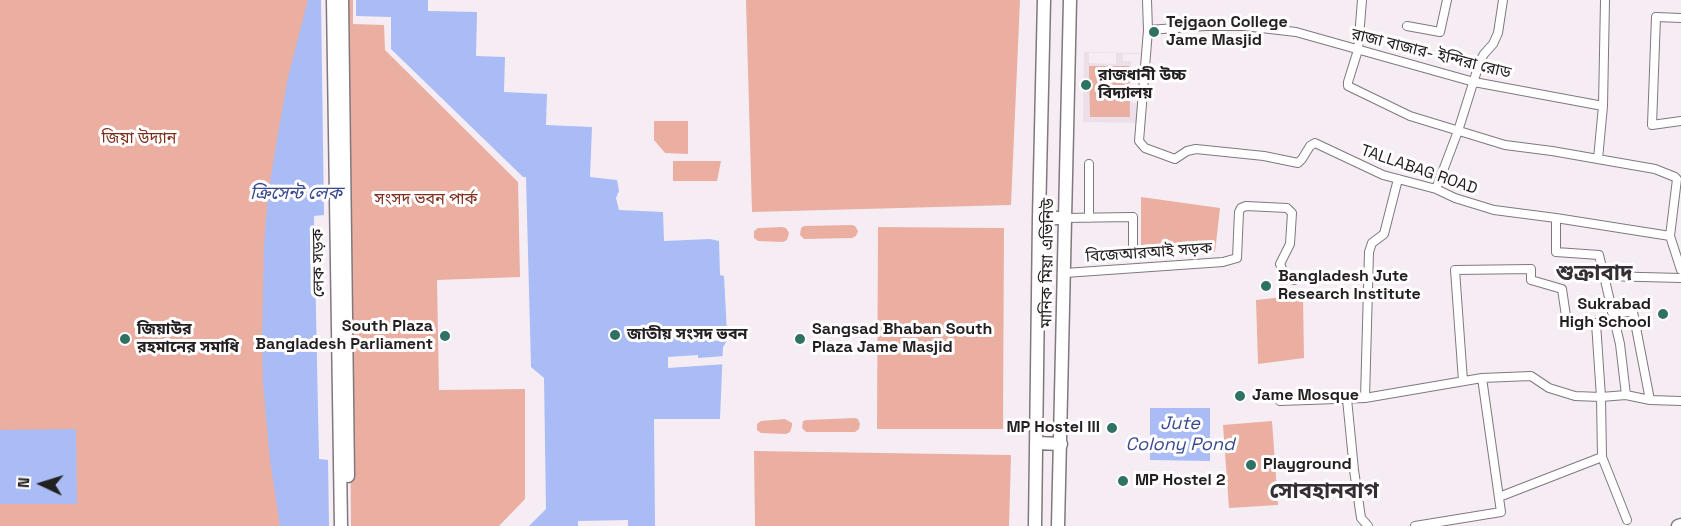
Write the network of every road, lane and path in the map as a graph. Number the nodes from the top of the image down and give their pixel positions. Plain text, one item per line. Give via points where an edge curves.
1 (333, 0) edge
2 (342, 0) edge
3 (1044, 0) edge
4 (1070, 0) edge
5 (1147, 0) edge
6 (1362, 0) edge
7 (1447, 0) edge
8 (1503, 0) edge
9 (1605, 0) edge
10 (1681, 18) edge
11 (1407, 26) dead end
12 (1148, 30) junction
13 (1358, 50) junction
14 (1474, 82) junction
15 (1603, 106) junction
16 (1681, 121) edge
17 (1458, 130) junction
18 (1598, 159) junction
19 (1089, 164) dead end
20 (1398, 178) junction
21 (1436, 189) junction
22 (1677, 212) edge
23 (1039, 218) junction
24 (1065, 218) junction
25 (1089, 218) junction
26 (1556, 218) junction
27 (1670, 236) junction
28 (1133, 256) dead end
29 (1681, 270) edge
30 (1065, 273) junction
31 (1604, 276) junction
32 (1681, 278) edge
33 (1294, 280) dead end
34 (1612, 312) junction
35 (1482, 378) junction
36 (1463, 381) junction
37 (1626, 395) junction
38 (1601, 397) junction
39 (1365, 398) junction
40 (1347, 399) junction
41 (1650, 400) junction
42 (1280, 401) dead end
43 (1681, 401) edge
44 (1037, 443) junction
45 (1061, 444) junction
46 (1602, 457) junction
47 (1498, 497) junction
48 (1627, 520) dead end
49 (341, 526) edge
50 (348, 526) edge
51 (1035, 526) edge
52 (1058, 526) edge
53 (1368, 526) edge
54 (1414, 526) edge

1 - 49 main road, লেক সড়ক
2 - 50 main road
3 - 23 main road, মানিক মিয়া এভিনিউ
4 - 24 main road, মানিক মিয়া এভিনিউ
5 - 12 street
6 - 13 street
7 - 11 street via 1440,32
8 - 14 street via 1498,33 1480,61
9 - 15 street
10 - 16 street via 1656,17 1652,125
12 - 13 street, রাজা বাজার- ইন্দিরা রোড via 1254,27 1296,32
12 - 20 street, TALLABAG ROAD via 1139,141 1142,145 1175,159 1196,149 1298,163 1315,143 1366,168
13 - 14 street, রাজা বাজার- ইন্দিরা রোড
13 - 17 street via 1348,86 1410,116
14 - 15 street, রাজা বাজার- ইন্দিরা রোড
14 - 17 street
15 - 18 street
17 - 18 street via 1504,145
17 - 21 street
18 - 22 street via 1655,169 1675,177
19 - 25 street
20 - 21 street, TALLABAG ROAD
20 - 39 street via 1384,234 1372,243 1369,252
21 - 26 street, TALLABAG ROAD via 1494,210
22 - 27 street
23 - 24 main road
23 - 44 main road, মানিক মিয়া এভিনিউ
24 - 25 street
24 - 30 main road, মানিক মিয়া এভিনিউ
25 - 28 street via 1132,217
26 - 27 street, TALLABAG ROAD
26 - 31 street via 1556,252 1599,255
27 - 29 street
30 - 33 street, বিজেআরআই সড়ক via 1237,258 1239,212 1246,206 1287,208 1292,213 1290,244 1280,264
30 - 45 main road, মানিক মিয়া এভিনিউ
31 - 32 street
31 - 34 street
34 - 37 street
34 - 41 street via 1633,312
35 - 36 street
35 - 38 street via 1531,376 1549,388 1575,396
35 - 47 street
36 - 38 street via 1455,270 1532,269 1531,280 1562,289 1567,323 1596,323
36 - 39 street
37 - 38 street
37 - 41 street
38 - 46 street
39 - 40 street
40 - 42 street
40 - 53 street via 1361,518
41 - 43 street
44 - 45 main road
44 - 51 main road, মানিক মিয়া এভিনিউ
45 - 52 main road, মানিক মিয়া এভিনিউ
46 - 47 street
46 - 48 street
47 - 54 street via 1501,512

